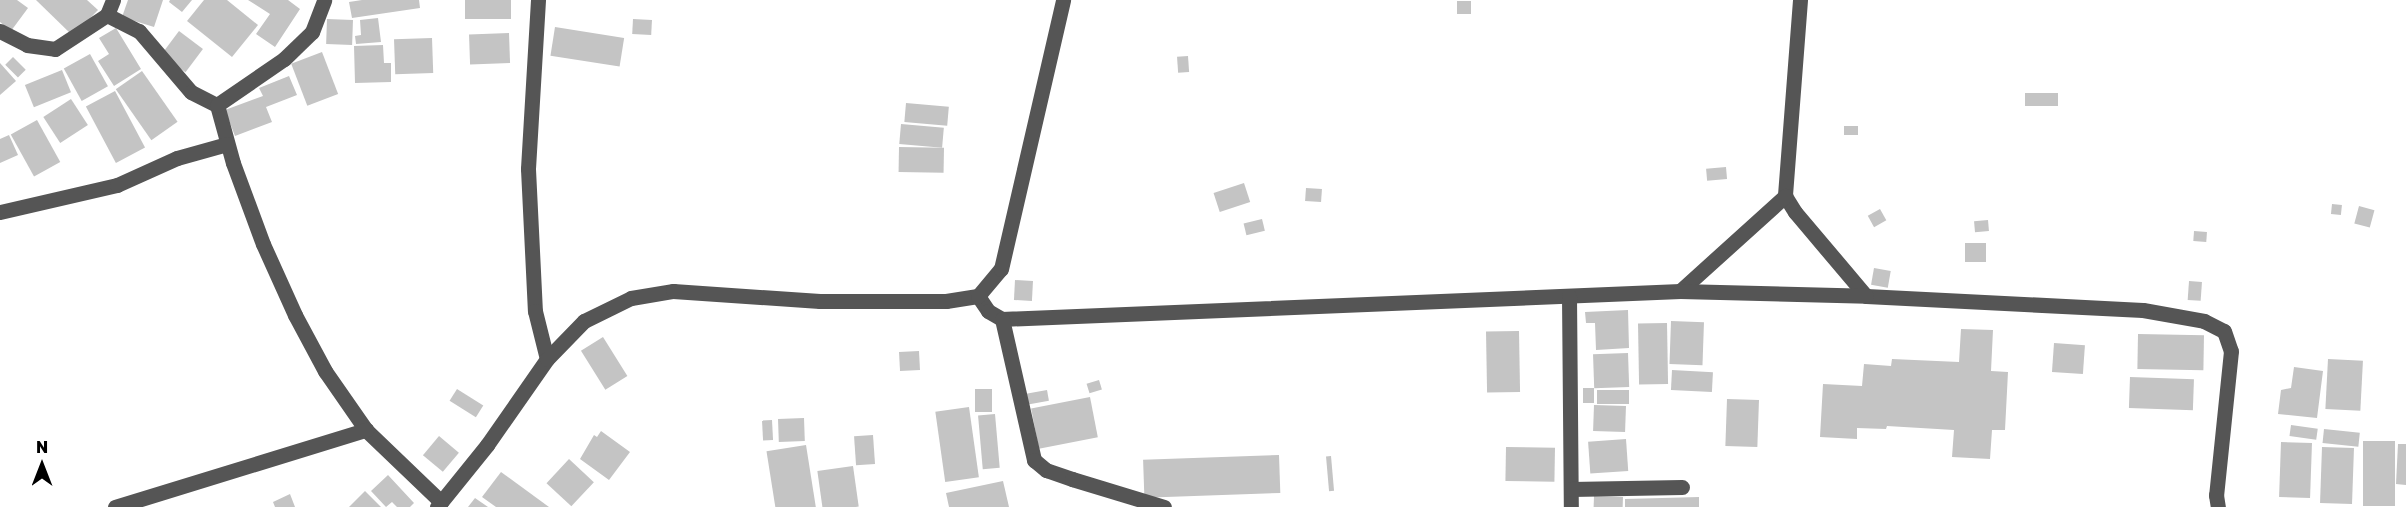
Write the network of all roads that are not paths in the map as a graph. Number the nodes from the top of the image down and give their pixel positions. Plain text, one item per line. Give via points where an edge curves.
1 (113, 0) edge
2 (324, 0) edge
3 (538, 0) edge
4 (1063, 0) edge
5 (1800, 0) edge
6 (107, 15) junction
7 (0, 31) edge
8 (217, 105) junction
9 (227, 144) junction
10 (1785, 196) junction
11 (0, 212) edge
12 (1680, 291) junction
13 (978, 296) junction
14 (1569, 296) junction
15 (1866, 296) junction
16 (1002, 319) junction
17 (548, 359) junction
18 (366, 430) junction
19 (1682, 487) dead end
20 (1571, 489) junction
21 (439, 504) edge
22 (115, 507) edge
23 (1164, 507) edge
24 (1570, 507) edge
25 (2218, 507) edge

1 - 6 street
2 - 8 street via 312,32 284,59
3 - 17 street via 528,169 535,311
4 - 13 street via 1001,269
5 - 10 street
6 - 7 street via 55,49 27,45
6 - 8 street via 139,31 191,92
8 - 9 street
9 - 11 street via 177,158 117,185
9 - 18 street via 262,244 295,315 325,371
10 - 12 street
10 - 15 street
12 - 14 street
12 - 15 street
13 - 16 street via 988,311
13 - 17 street via 946,301 820,301 673,291 631,298 584,321
14 - 16 street
14 - 20 street
15 - 25 street via 2143,310 2204,321 2224,331 2231,351
16 - 23 street via 1034,459 1046,470
17 - 21 street
18 - 21 street
18 - 22 street
19 - 20 street
20 - 24 street

